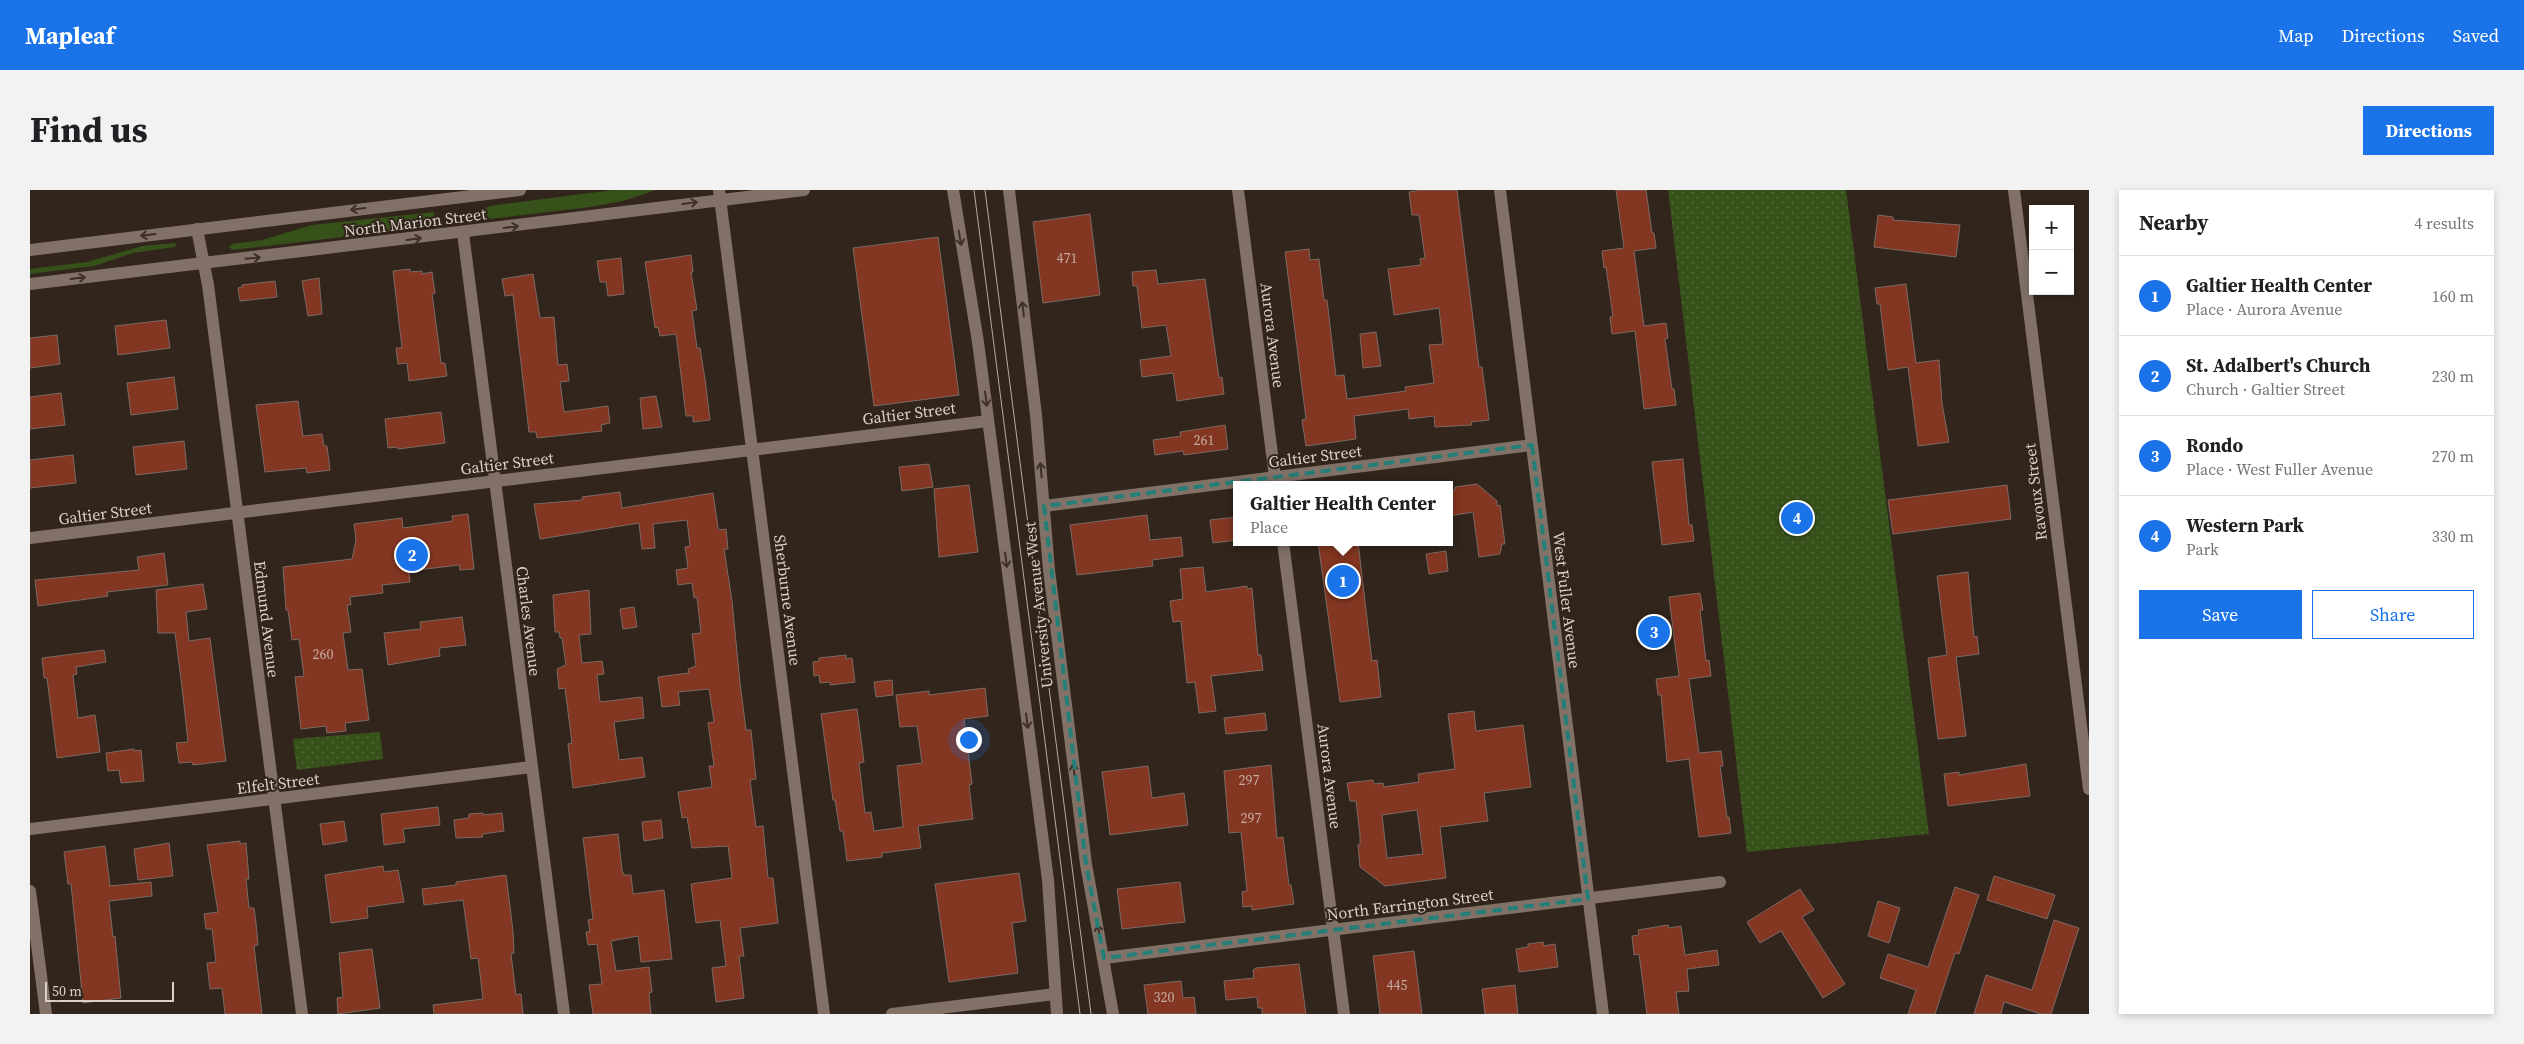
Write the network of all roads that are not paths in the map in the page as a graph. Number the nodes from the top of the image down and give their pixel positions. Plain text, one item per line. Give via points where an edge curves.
1 (520, 190) edge
2 (804, 190) edge
3 (953, 190) edge
4 (1009, 190) edge
5 (1238, 190) edge
6 (1500, 190) edge
7 (2014, 190) edge
8 (458, 194) edge
9 (720, 195) edge
10 (197, 229) junction
11 (463, 233) junction
12 (30, 250) edge
13 (204, 263) junction
14 (30, 284) edge
15 (988, 421) junction
16 (1532, 445) junction
17 (753, 448) junction
18 (494, 481) junction
19 (1275, 481) edge
20 (1233, 486) edge
21 (1044, 506) junction
22 (237, 513) junction
23 (30, 538) edge
24 (1284, 546) edge
25 (531, 767) junction
26 (2089, 789) edge
27 (273, 800) junction
28 (30, 829) edge
29 (1720, 882) dead end
30 (30, 891) edge
31 (1588, 899) junction
32 (1333, 930) junction
33 (1104, 958) junction
34 (1055, 994) junction
35 (46, 1014) edge
36 (302, 1014) edge
37 (564, 1014) edge
38 (824, 1014) edge
39 (892, 1014) edge
40 (1057, 1014) edge
41 (1113, 1014) edge
42 (1344, 1014) edge
43 (1603, 1014) edge

1 - 8 street, North Marion Street
2 - 9 street, North Marion Street
3 -> 15 street, University Avenue West
21 -> 4 street, University Avenue West
5 - 19 street, Aurora Avenue
6 - 16 street, West Fuller Avenue
7 - 26 street, Ravoux Street
8 -> 10 street, North Marion Street
11 -> 9 street, North Marion Street
9 - 17 street, Sherburne Avenue
10 -> 12 street, North Marion Street
10 - 13 street, Edmund Avenue
13 -> 11 street, North Marion Street
11 - 18 street, Charles Avenue
14 -> 13 street, North Marion Street
13 - 22 street, Edmund Avenue
15 - 17 street, Galtier Street
15 -> 34 street, University Avenue West via 1048,880
16 - 19 street, Galtier Street
16 - 31 street, West Fuller Avenue
17 - 18 street, Galtier Street
17 - 38 street, Sherburne Avenue
18 - 22 street, Galtier Street
18 - 25 street, Charles Avenue
20 - 21 street, Galtier Street
33 -> 21 street, University Avenue West via 1086,864 1048,570
22 - 23 street, Galtier Street
22 - 27 street, Edmund Avenue
24 - 32 street, Aurora Avenue
25 - 27 street, Elfelt Street
25 - 37 street, Charles Avenue
27 - 28 street, Elfelt Street
27 - 36 street, Edmund Avenue
29 - 31 street, North Farrington Street
30 - 35 street
31 - 32 street, North Farrington Street
31 - 43 street, West Fuller Avenue
32 - 33 street, North Farrington Street
32 - 42 street, Aurora Avenue
33 - 41 street, University Avenue West
34 - 39 street
34 - 40 street, University Avenue West

